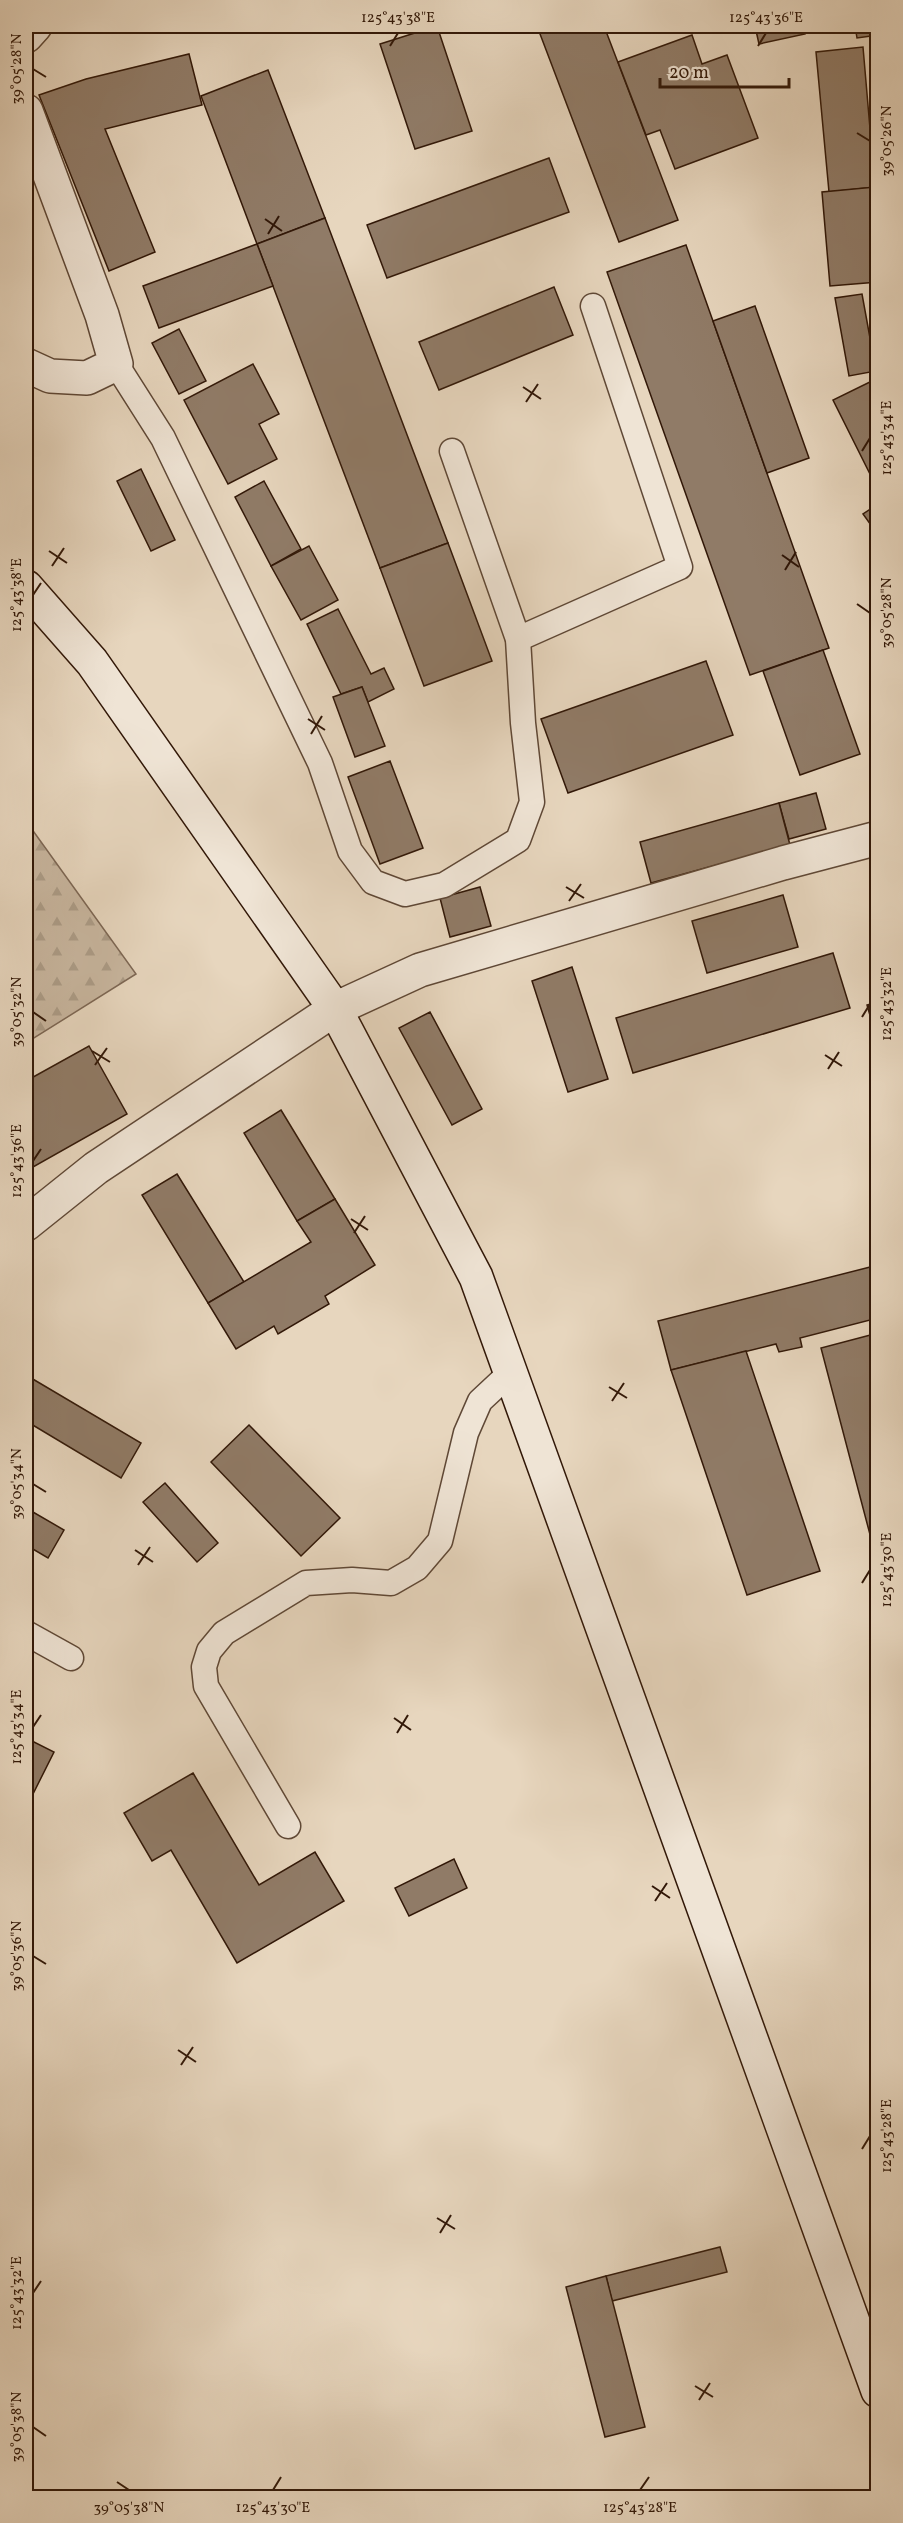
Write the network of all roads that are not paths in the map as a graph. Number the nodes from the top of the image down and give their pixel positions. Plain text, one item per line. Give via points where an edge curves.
1 (35, 26) edge
2 (26, 36) edge
3 (26, 111) edge
4 (593, 306) dead end
5 (116, 364) junction
6 (26, 365) edge
7 (452, 451) dead end
8 (26, 587) edge
9 (518, 639) junction
10 (878, 838) edge
11 (335, 1009) junction
12 (26, 1224) edge
13 (510, 1373) junction
14 (26, 1633) edge
15 (71, 1658) dead end
16 (288, 1826) dead end
17 (878, 2391) edge

1 - 2 street
3 - 5 street via 102,315
4 - 9 lane via 680,567
5 - 6 street via 87,378 50,376
5 - 9 lane via 163,438 320,763 350,851 373,882 405,894 444,885 518,840 532,802
7 - 9 lane
8 - 11 street via 92,662
10 - 11 street via 783,862 420,970
11 - 12 street via 96,1168
11 - 13 street via 476,1277
13 - 16 lane via 480,1401 466,1433 440,1542 417,1568 391,1582 306,1583 224,1633 209,1651 204,1667 206,1686
13 - 17 street
14 - 15 lane

